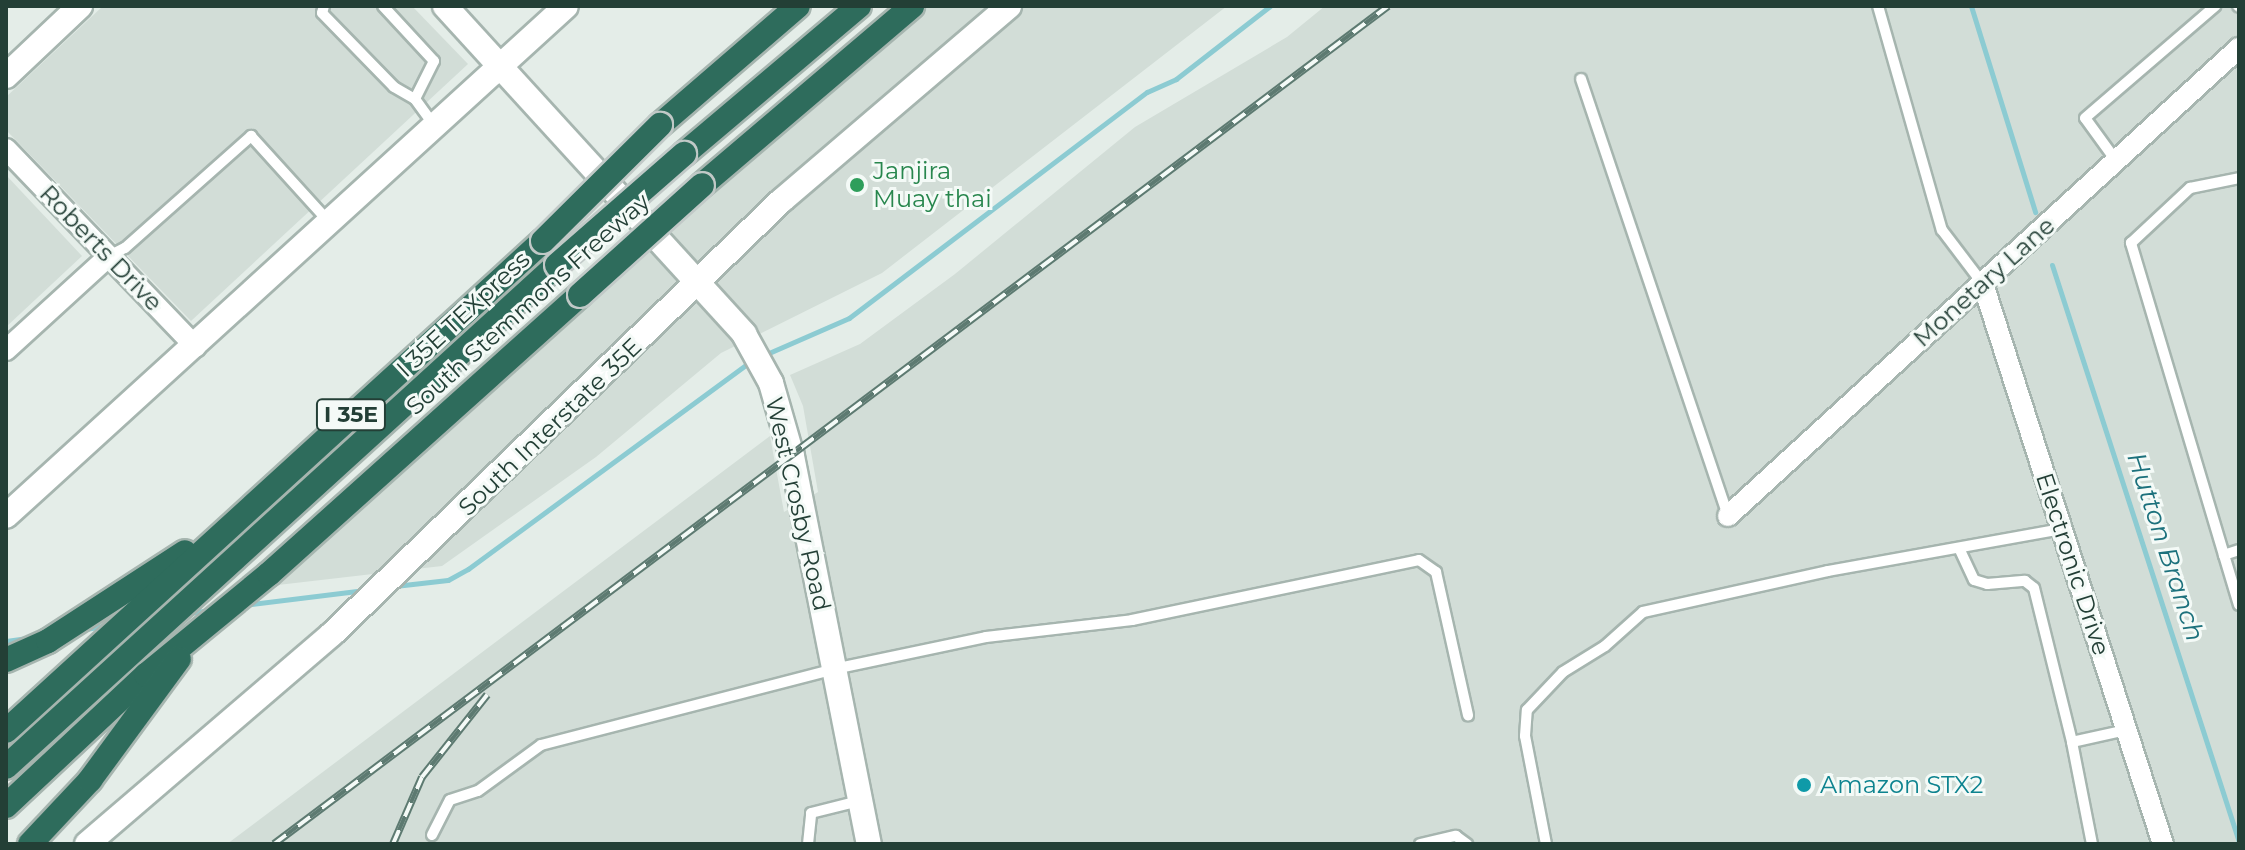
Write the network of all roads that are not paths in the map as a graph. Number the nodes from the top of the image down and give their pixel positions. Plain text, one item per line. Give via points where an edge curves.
1 (80, 6) edge
2 (324, 6) edge
3 (383, 6) edge
4 (445, 6) edge
5 (566, 6) edge
6 (798, 6) edge
7 (859, 6) edge
8 (912, 6) edge
9 (1009, 6) edge
10 (1878, 6) edge
11 (2215, 6) edge
12 (2239, 48) edge
13 (502, 67) junction
14 (6, 76) edge
15 (1581, 79) dead end
16 (415, 99) junction
17 (435, 127) junction
18 (6, 149) edge
19 (2117, 162) junction
20 (2239, 178) edge
21 (329, 222) junction
22 (109, 256) junction
23 (697, 284) junction
24 (1983, 284) junction
25 (196, 347) junction
26 (6, 350) edge
27 (6, 516) edge
28 (1728, 516) joint
29 (237, 518) junction
30 (2062, 529) junction
31 (1959, 548) junction
32 (2239, 550) edge
33 (2224, 555) junction
34 (2239, 605) edge
35 (198, 632) junction
36 (6, 660) edge
37 (834, 669) junction
38 (1468, 715) dead end
39 (2126, 730) junction
40 (6, 731) edge
41 (2072, 742) junction
42 (6, 767) edge
43 (861, 800) junction
44 (6, 806) edge
45 (432, 835) dead end
46 (805, 843) edge
47 (30, 844) edge
48 (87, 844) edge
49 (869, 844) edge
50 (1420, 844) edge
51 (1467, 844) edge
52 (1546, 844) edge
53 (2092, 844) edge
54 (2163, 844) edge

1 - 14 main road
2 - 16 lane via 322,13 332,24 394,87
3 - 16 lane via 434,61
4 - 13 main road, West Crosby Road
5 - 13 main road
6 - 29 highway, South Stemmons Freeway / I 35E, bridge via 660,125 543,241
7 - 42 highway, I 35E TEXpress, bridge via 557,265
8 - 35 highway, South Stemmons Freeway / I 35E, bridge
9 - 23 main road, South Interstate 35E via 781,201
10 - 24 lane via 1942,230
11 - 19 lane via 2085,118
12 - 19 street, Monetary Lane
13 - 17 main road
13 - 23 main road, West Crosby Road
15 - 28 lane
16 - 17 lane
17 - 21 main road
18 - 22 street, Roberts Drive
19 - 24 street, Monetary Lane
20 - 33 lane via 2190,188 2131,243
21 - 22 lane via 251,136 125,248
21 - 25 main road
22 - 25 street, Roberts Drive
22 - 26 street
23 - 37 main road, West Crosby Road via 744,334 771,383 792,456
23 - 48 main road, South Interstate 35E via 332,634
24 - 28 street, Monetary Lane
24 - 30 street, Electronic Drive
25 - 27 main road
29 - 36 highway via 48,641
29 - 40 highway, South Stemmons Freeway / I 35E
30 - 31 lane
30 - 39 street, Electronic Drive
31 - 41 lane via 1974,580 2025,581 2034,588
31 - 52 lane via 1643,612 1605,646 1563,672 1527,710 1525,736
32 - 33 lane
33 - 34 lane
35 - 44 highway, South Stemmons Freeway / I 35E
35 - 47 highway via 90,780
37 - 38 lane via 986,637 1132,620 1419,560 1436,572
37 - 43 main road, West Crosby Road
37 - 45 lane via 541,745 478,791 450,800
39 - 41 lane
39 - 54 street, Electronic Drive
41 - 53 lane
43 - 46 lane via 811,813
43 - 49 main road, West Crosby Road
50 - 51 lane via 1456,836

